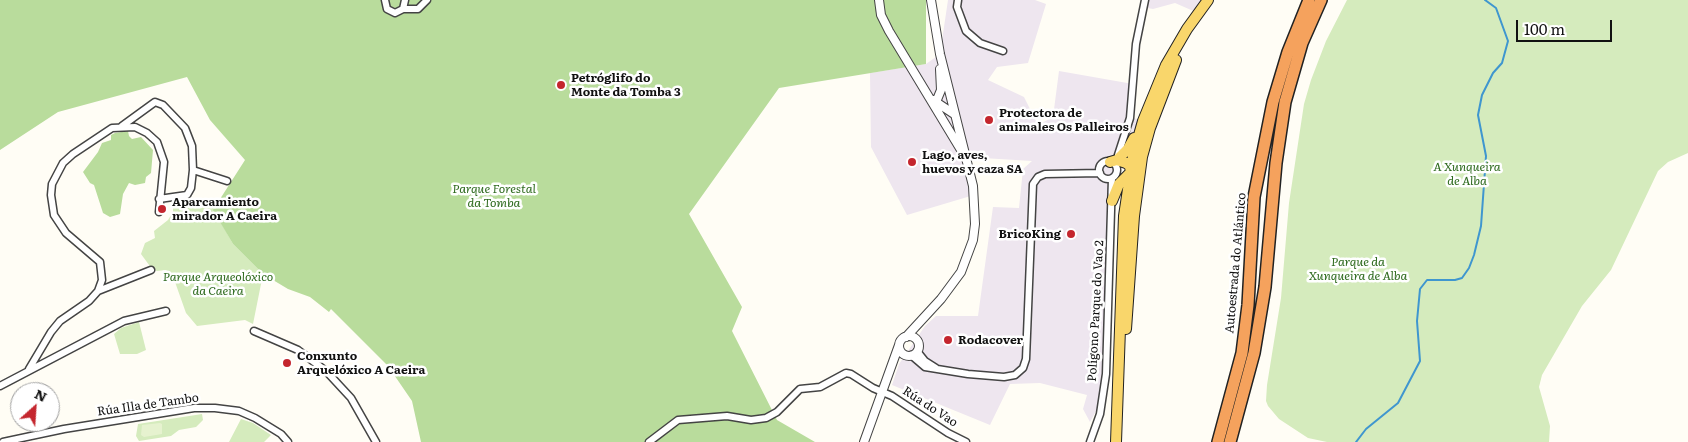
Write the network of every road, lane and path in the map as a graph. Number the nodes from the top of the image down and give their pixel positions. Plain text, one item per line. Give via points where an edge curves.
1 (385, 0) edge
2 (405, 0) edge
3 (427, 0) edge
4 (878, 0) edge
5 (932, 0) edge
6 (958, 0) edge
7 (1145, 0) edge
8 (1208, 0) edge
9 (1214, 0) edge
10 (1309, 0) edge
11 (1321, 0) edge
12 (403, 9) junction
13 (1003, 51) dead end
14 (940, 54) junction
15 (928, 96) junction
16 (936, 102) junction
17 (1159, 102) junction
18 (954, 114) junction
19 (939, 116) junction
20 (1130, 118) junction
21 (1143, 124) junction
22 (122, 126) junction
23 (965, 157) junction
24 (1114, 161) junction
25 (194, 170) junction
26 (1131, 172) junction
27 (1100, 173) junction
28 (1112, 178) junction
29 (227, 181) dead end
30 (159, 199) junction
31 (1112, 201) junction
32 (159, 212) dead end
33 (151, 270) dead end
34 (98, 291) junction
35 (166, 311) dead end
36 (254, 331) dead end
37 (911, 338) junction
38 (899, 345) junction
39 (902, 353) junction
40 (914, 353) junction
41 (892, 361) junction
42 (29, 369) junction
43 (1124, 384) junction
44 (0, 386) edge
45 (882, 391) junction
46 (3, 442) edge
47 (288, 442) edge
48 (376, 442) edge
49 (648, 442) edge
50 (864, 442) edge
51 (966, 442) edge
52 (1090, 442) edge
53 (1116, 442) edge
54 (1123, 442) edge
55 (1218, 442) edge
56 (1230, 442) edge

1 - 12 street via 390,11
2 - 12 street
3 - 12 street via 418,9
4 - 15 street via 889,31
5 - 14 street
6 - 13 street via 958,14 966,31 980,43
7 - 20 street via 1136,44
8 - 21 main road via 1178,43 1154,90
9 - 17 main road via 1185,42
10 - 55 highway, Autoestrada do Atlántico via 1288,52 1271,111 1254,197 1242,353
11 - 56 highway via 1302,43 1285,102 1265,287 1254,353
14 - 16 street via 941,90
14 - 18 street
15 - 16 street
15 - 19 street
16 - 18 street
17 - 21 main road
17 - 43 main road via 1142,157 1134,216
18 - 19 street
18 - 23 street
19 - 23 street
20 - 21 street
20 - 24 street via 1124,143
21 - 24 main road via 1128,150
21 - 26 main road
22 - 25 street via 150,104 163,105 185,128 192,146
22 - 30 street via 135,127 157,142 164,162
22 - 34 street via 101,134 73,154 63,163 52,184 51,204 60,224 100,262 102,280
23 - 37 street via 976,205 973,240 952,286 919,321
24 - 26 main road via 1130,166
24 - 27 street via 1102,164
24 - 28 street via 1117,169
25 - 29 street
25 - 30 street via 187,194
26 - 31 main road via 1119,184
26 - 43 main road via 1122,356
26 - 53 main road via 1124,216
27 - 28 street via 1103,178
27 - 40 street via 1045,174 1033,184 1026,359 1023,368 1015,375 1004,377 940,370 925,367
28 - 31 street, Polígono Parque do Vao 2
30 - 32 street
31 - 52 street, Polígono Parque do Vao 2 via 1106,374 1100,414
33 - 34 street
34 - 42 street via 56,327
35 - 42 street via 124,320
36 - 48 street via 298,350 326,371 351,398
37 - 38 street
37 - 40 street via 918,344
38 - 39 street
38 - 41 street
39 - 40 street
39 - 41 street
41 - 45 street
42 - 44 street
43 - 54 main road
45 - 49 street, Rúa do Vao via 846,373 820,387 800,389 777,412 766,418 751,420 727,416 678,420
45 - 50 street
45 - 51 street, Rúa do Vao
46 - 47 street, Rúa Illa de Tambo via 194,408 239,412 255,418

